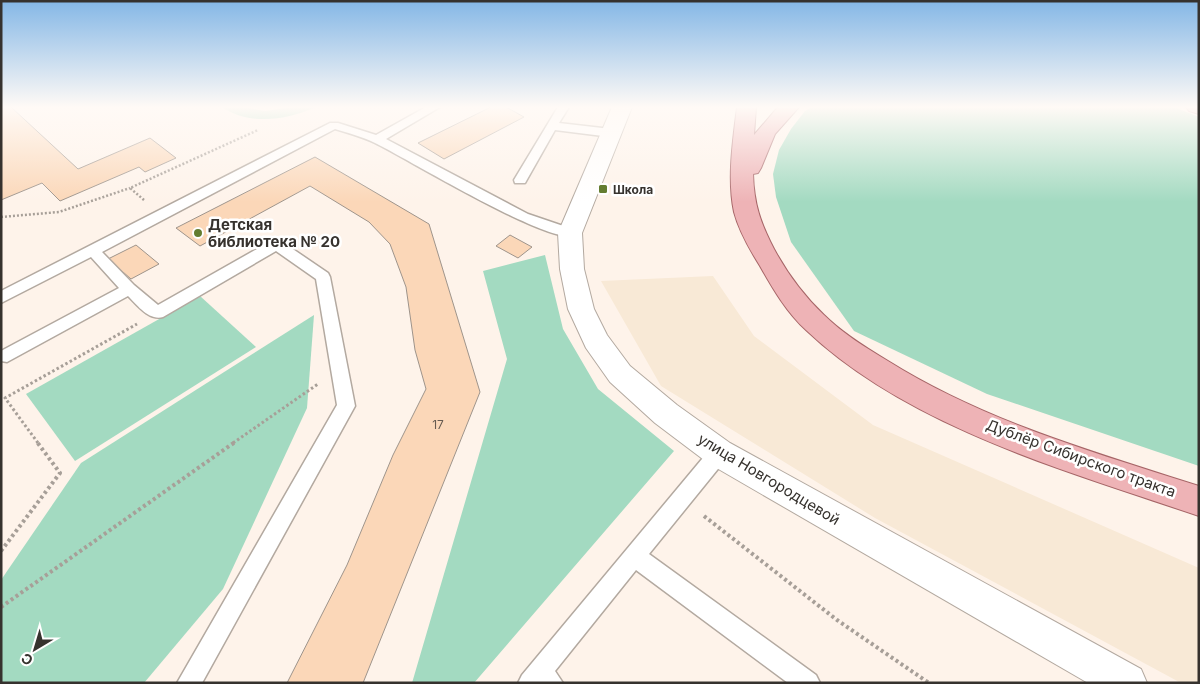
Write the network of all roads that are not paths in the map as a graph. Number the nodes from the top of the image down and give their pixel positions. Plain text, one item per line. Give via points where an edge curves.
1 (307, 139) edge
2 (376, 139) edge
3 (545, 139) edge
4 (609, 139) edge
5 (745, 139) edge
6 (763, 139) edge
7 (520, 180) dead end
8 (743, 189) junction
9 (570, 233) junction
10 (93, 251) junction
11 (128, 289) junction
12 (1, 298) edge
13 (7, 356) dead end
14 (719, 453) junction
15 (1199, 500) edge
16 (634, 556) junction
17 (540, 679) edge
18 (189, 683) edge
19 (808, 683) edge
20 (1127, 683) edge

1 - 10 lane
2 - 9 lane via 523,217
3 - 7 lane
4 - 9 street, улица Новгородцевой
5 - 8 main road, Дублёр Сибирского тракта
6 - 8 main road, Дублёр Сибирского тракта
8 - 15 main road, Дублёр Сибирского тракта via 746,210 755,234 774,271 815,323 867,363 929,399 1035,445
9 - 14 street, улица Новгородцевой via 581,309 596,341 620,374 666,414
10 - 11 lane
10 - 12 lane
11 - 13 lane
11 - 18 lane via 157,313 276,244 323,277 346,406
14 - 16 lane
14 - 20 street, улица Новгородцевой
16 - 17 lane
16 - 19 lane

